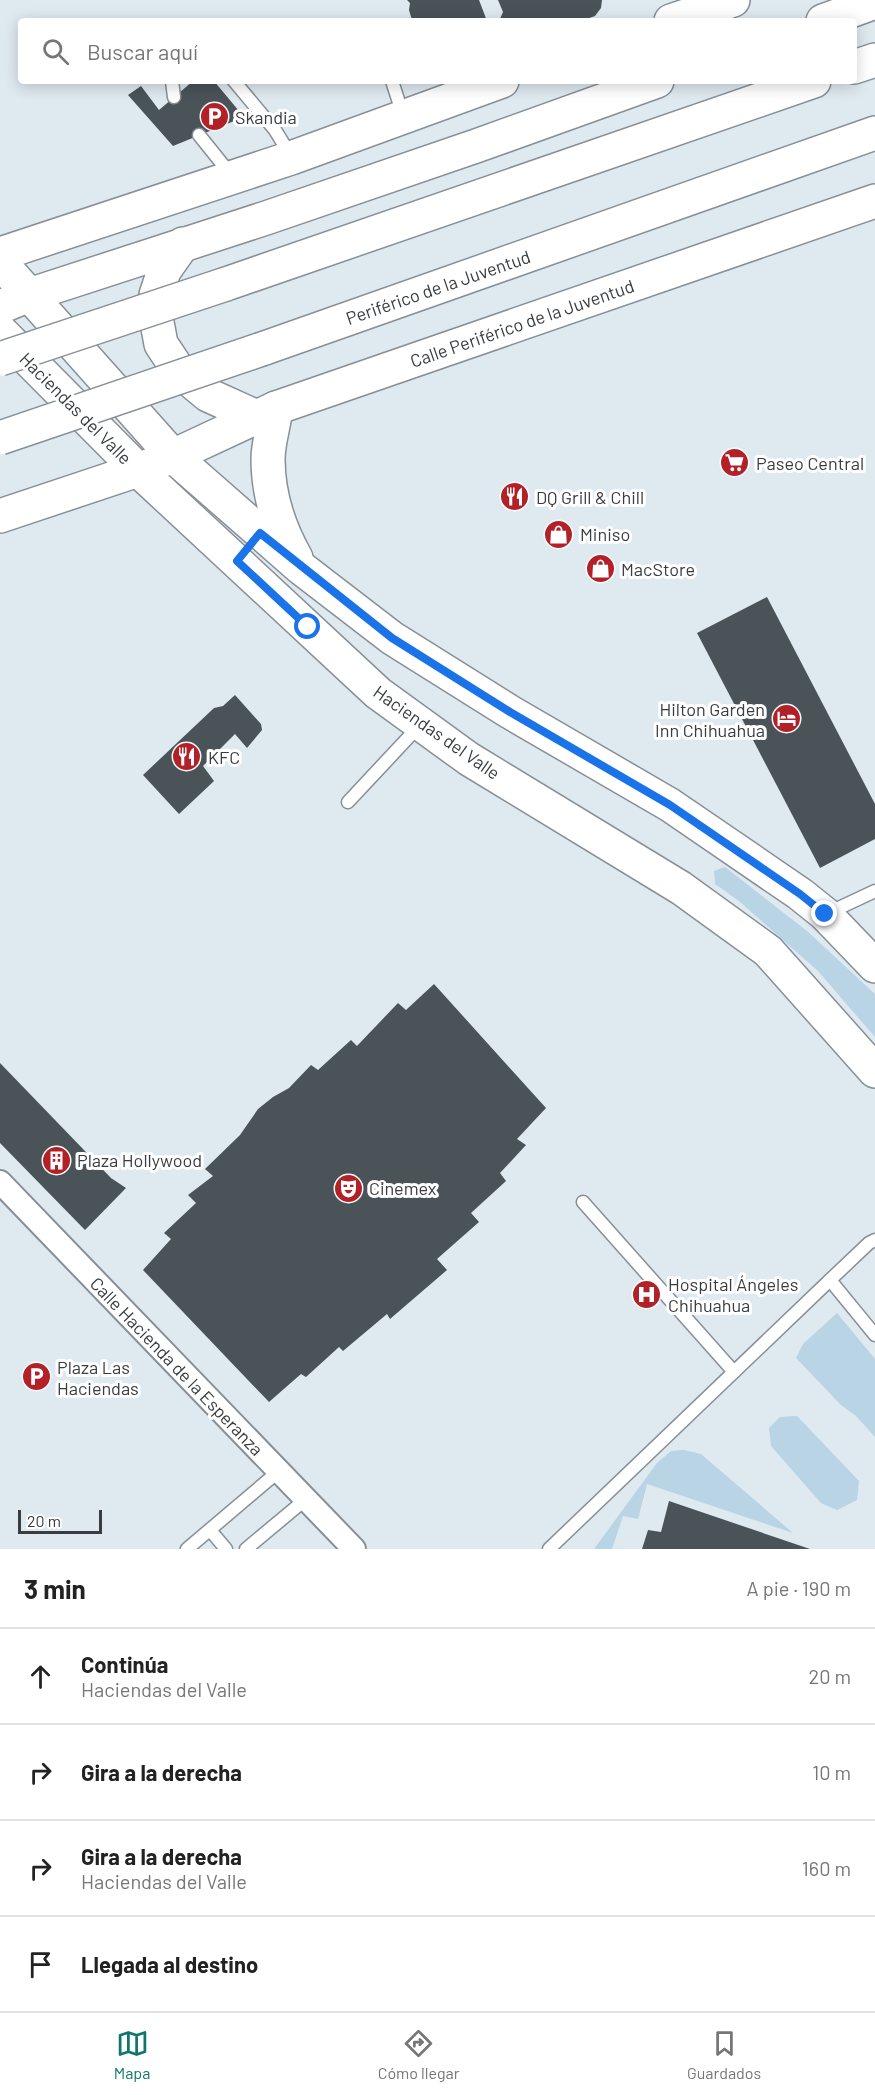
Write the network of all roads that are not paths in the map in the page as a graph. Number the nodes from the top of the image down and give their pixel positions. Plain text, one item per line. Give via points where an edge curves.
1 (734, 0) edge
2 (875, 2) edge
3 (677, 16) edge
4 (831, 18) edge
5 (875, 60) edge
6 (857, 66) edge
7 (172, 84) edge
8 (237, 84) edge
9 (393, 84) edge
10 (494, 84) edge
11 (649, 84) edge
12 (805, 84) edge
13 (174, 97) dead end
14 (403, 116) junction
15 (875, 133) edge
16 (199, 135) dead end
17 (291, 158) junction
18 (232, 177) junction
19 (875, 201) edge
20 (183, 243) junction
21 (0, 254) edge
22 (0, 262) edge
23 (14, 301) edge
24 (0, 331) edge
25 (0, 359) edge
26 (268, 413) junction
27 (0, 438) edge
28 (173, 456) junction
29 (138, 470) junction
30 (0, 516) edge
31 (260, 533) junction
32 (237, 561) junction
33 (301, 568) junction
34 (420, 725) junction
35 (348, 802) dead end
36 (875, 891) edge
37 (825, 914) junction
38 (875, 966) edge
39 (875, 1071) edge
40 (0, 1182) edge
41 (583, 1202) dead end
42 (875, 1230) edge
43 (872, 1242) edge
44 (830, 1280) junction
45 (875, 1335) edge
46 (734, 1372) junction
47 (279, 1471) junction
48 (306, 1499) junction
49 (210, 1530) junction
50 (187, 1549) edge
51 (226, 1549) edge
52 (246, 1549) edge
53 (354, 1549) edge
54 (549, 1549) edge

1 - 3 main road
2 - 4 main road
5 - 6 main road
7 - 13 lane
8 - 17 lane via 275,130
9 - 14 lane
10 - 14 main road
11 - 20 main road via 404,171
12 - 25 main road, bridge
14 - 17 main road
15 - 27 main road, Periférico de la Juventud, bridge
16 - 18 lane
17 - 18 main road
18 - 21 main road
19 - 26 main road, Calle Periférico de la Juventud
20 - 23 main road
20 - 26 main road via 164,271 156,295 161,344 179,371 208,395
22 - 23 main road, Haciendas del Valle
23 - 28 main road, Haciendas del Valle
24 - 29 main road, Haciendas del Valle
26 - 28 main road, Calle Periférico de la Juventud
26 - 33 main road via 273,503
28 - 29 main road, Calle Periférico de la Juventud
28 - 31 main road, Haciendas del Valle
29 - 30 main road, Calle Periférico de la Juventud
29 - 32 main road, Haciendas del Valle
31 - 32 main road
31 - 33 main road, Haciendas del Valle
32 - 34 main road, Haciendas del Valle via 378,693
33 - 37 main road, Haciendas del Valle via 392,638 670,805
34 - 35 lane
34 - 39 main road, Haciendas del Valle via 681,888 768,951
36 - 37 lane
37 - 38 main road, Haciendas del Valle
40 - 47 street, Calle Hacienda de la Esperanza
41 - 46 lane
42 - 43 lane
43 - 44 lane
44 - 45 lane
44 - 46 lane
46 - 54 lane
47 - 48 street, Calle Hacienda de la Esperanza
47 - 49 lane
48 - 52 lane
48 - 53 street, Calle Hacienda de la Esperanza
49 - 50 lane
49 - 51 lane

